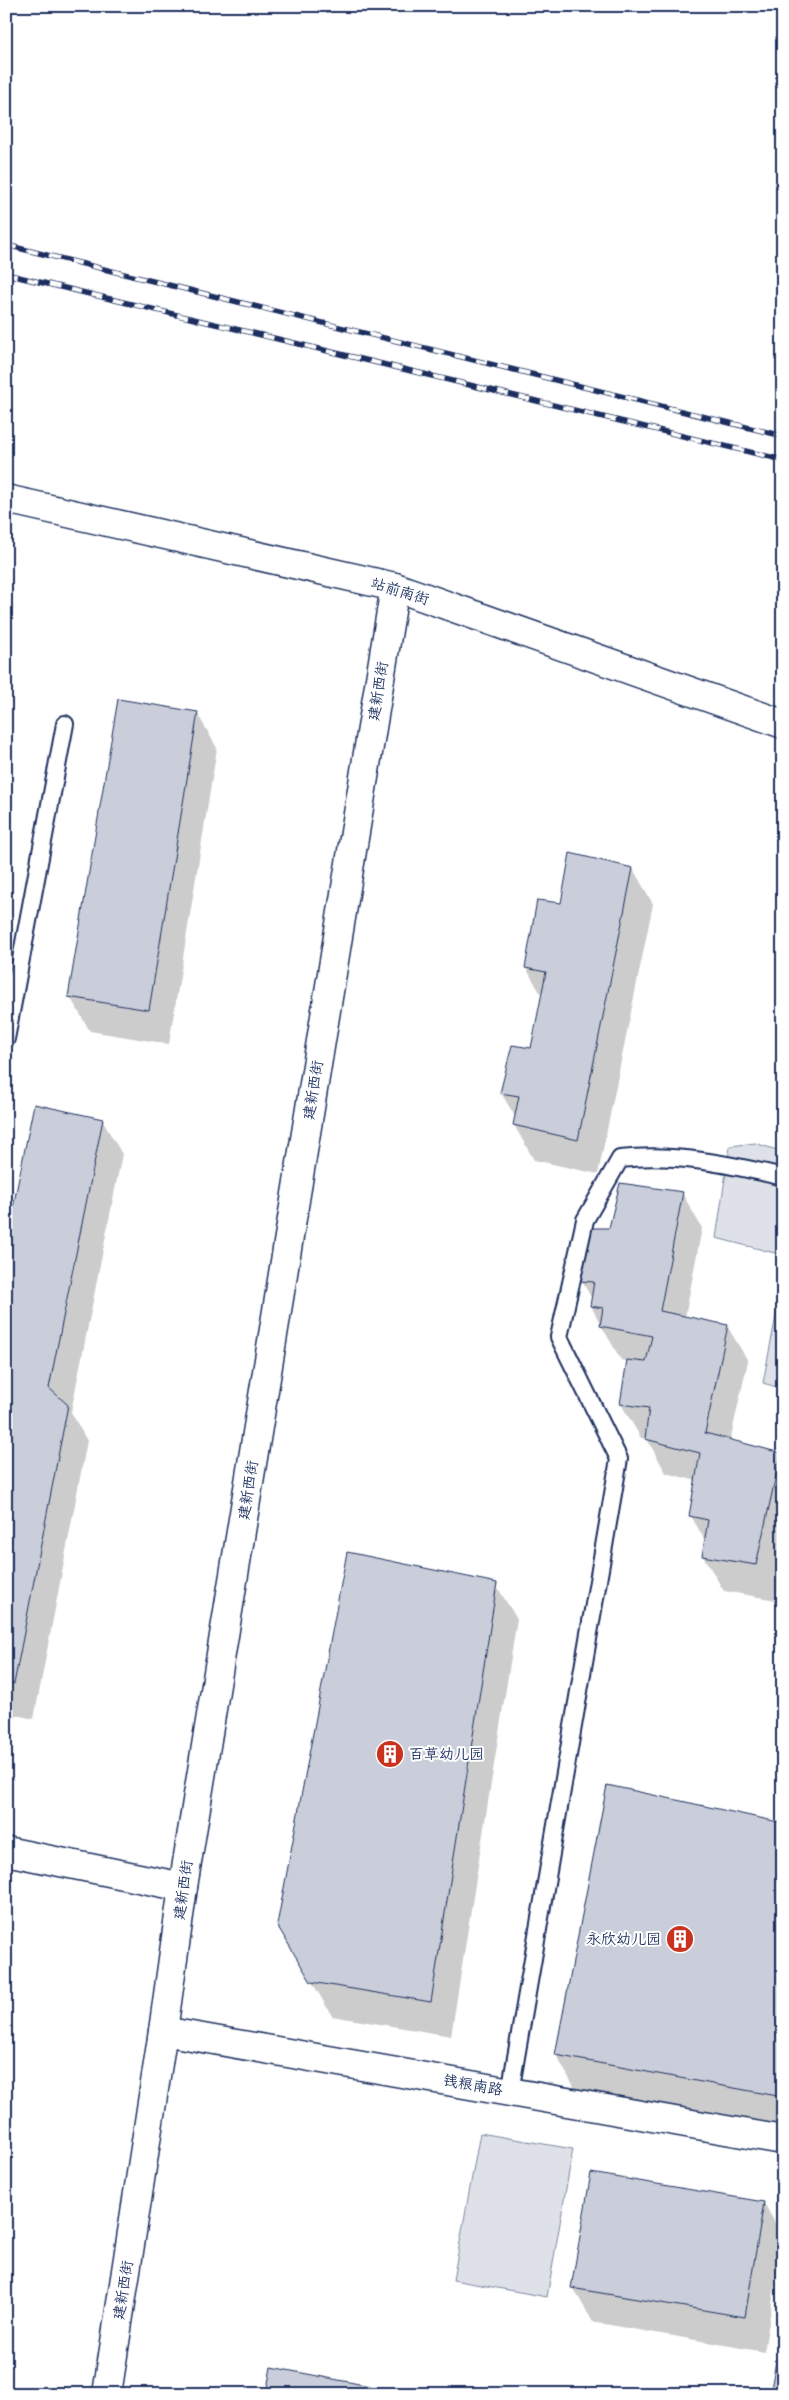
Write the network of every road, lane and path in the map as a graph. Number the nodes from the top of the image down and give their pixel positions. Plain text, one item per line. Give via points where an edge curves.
1 (6, 499) edge
2 (395, 587) junction
3 (65, 724) dead end
4 (783, 724) edge
5 (6, 1039) edge
6 (783, 1177) edge
7 (6, 1851) edge
8 (183, 1887) junction
9 (163, 2031) junction
10 (510, 2092) junction
11 (783, 2140) edge
12 (107, 2394) edge

1 - 2 street, 站前南街
2 - 4 street, 站前南街
2 - 8 street, 建新西街
3 - 5 lane
6 - 10 lane via 722,1162 648,1156 620,1159 585,1220 559,1337 619,1459
7 - 8 street
8 - 9 street, 建新西街
9 - 10 street, 钱粮南路
9 - 12 street, 建新西街
10 - 11 street, 钱粮南路

